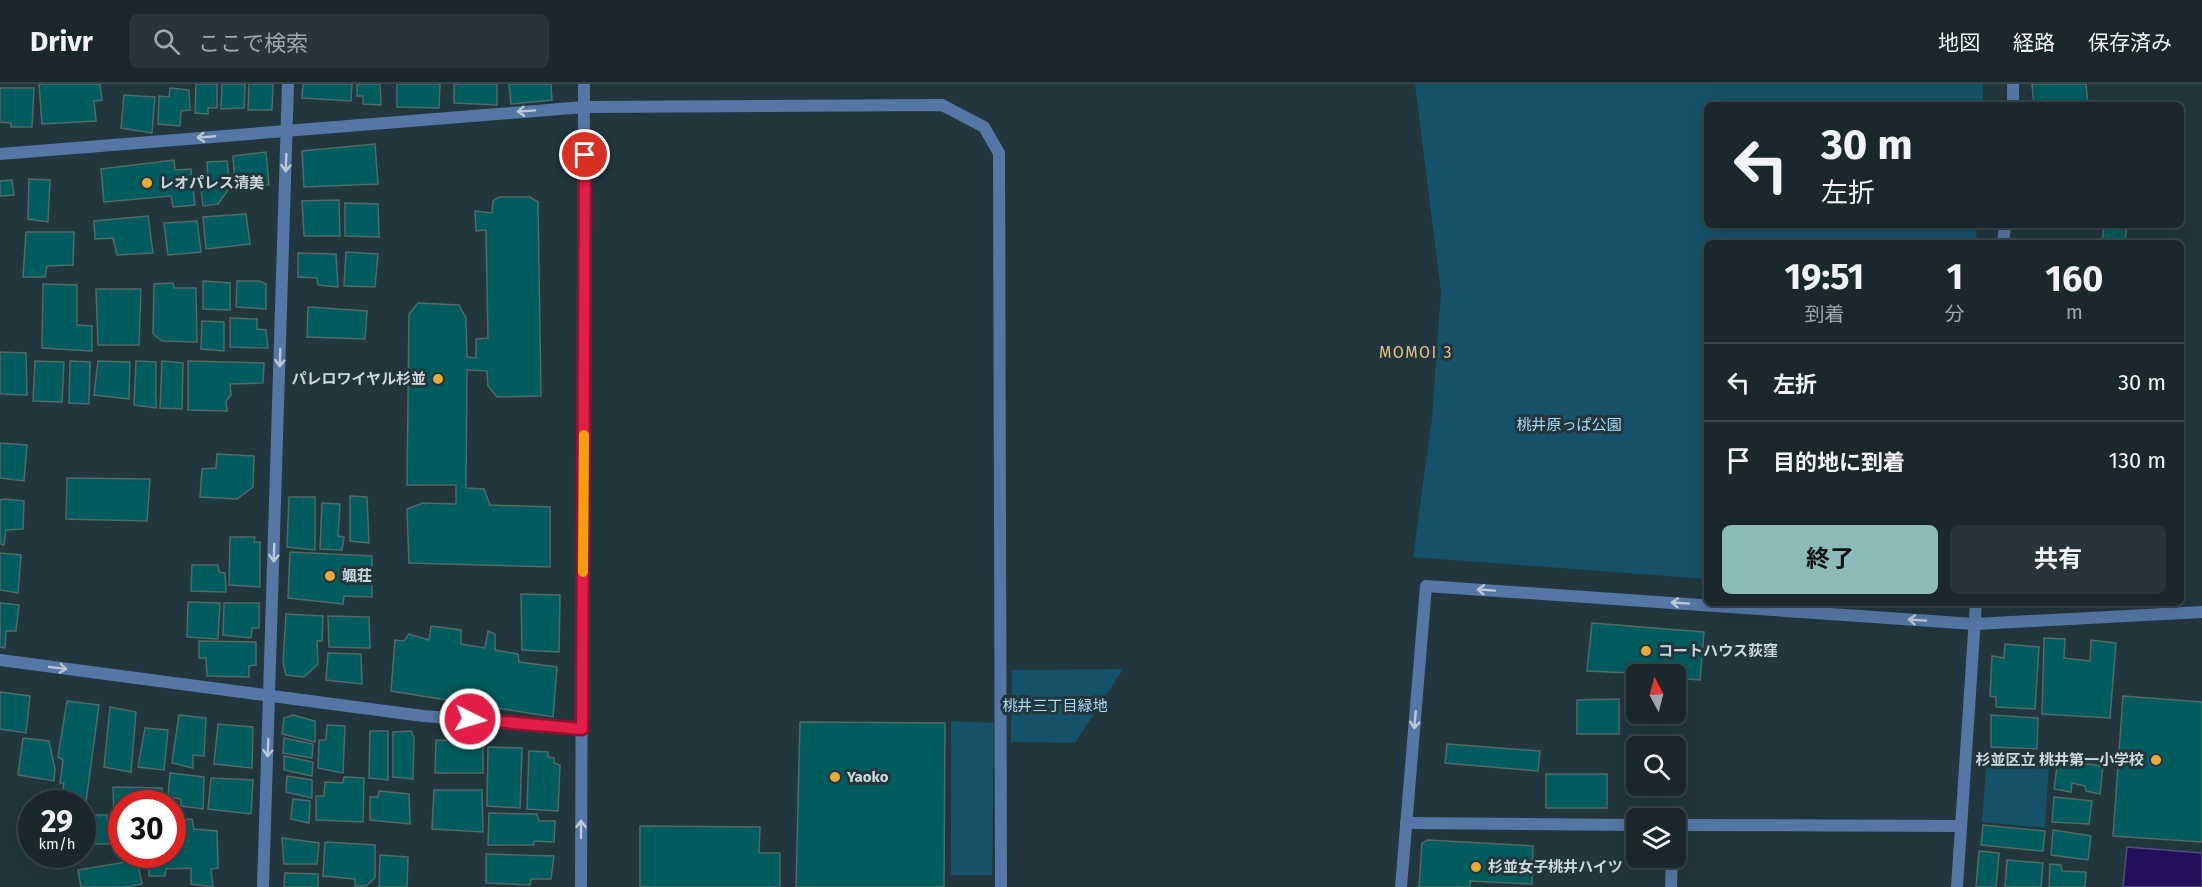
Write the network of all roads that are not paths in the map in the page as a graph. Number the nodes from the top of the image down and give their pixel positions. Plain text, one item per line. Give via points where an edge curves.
1 (288, 84) edge
2 (584, 84) edge
3 (2013, 84) edge
4 (2013, 102) edge
5 (585, 107) junction
6 (287, 130) junction
7 (0, 154) edge
8 (1704, 605) edge
9 (1715, 606) edge
10 (1976, 606) edge
11 (2202, 612) edge
12 (1975, 624) junction
13 (0, 660) edge
14 (269, 695) junction
15 (582, 729) junction
16 (1406, 824) junction
17 (1626, 825) edge
18 (1686, 825) edge
19 (1961, 826) junction
20 (1672, 868) edge
21 (263, 887) edge
22 (581, 887) edge
23 (1001, 887) edge
24 (1401, 887) edge
25 (1671, 887) edge
26 (1957, 887) edge

1 - 6 street
2 - 5 street
3 - 4 street
5 -> 6 street
5 - 15 street
5 - 23 street via 942,105 984,127 999,153
6 -> 7 street
6 -> 14 street
8 -> 16 street via 1426,586
12 -> 9 street
10 - 12 street
11 - 12 street
12 - 19 street
13 -> 14 street
14 - 15 street via 423,716
14 -> 21 street
22 -> 15 street
16 - 17 street
16 - 24 street
18 - 19 street
19 - 26 street
20 - 25 street

